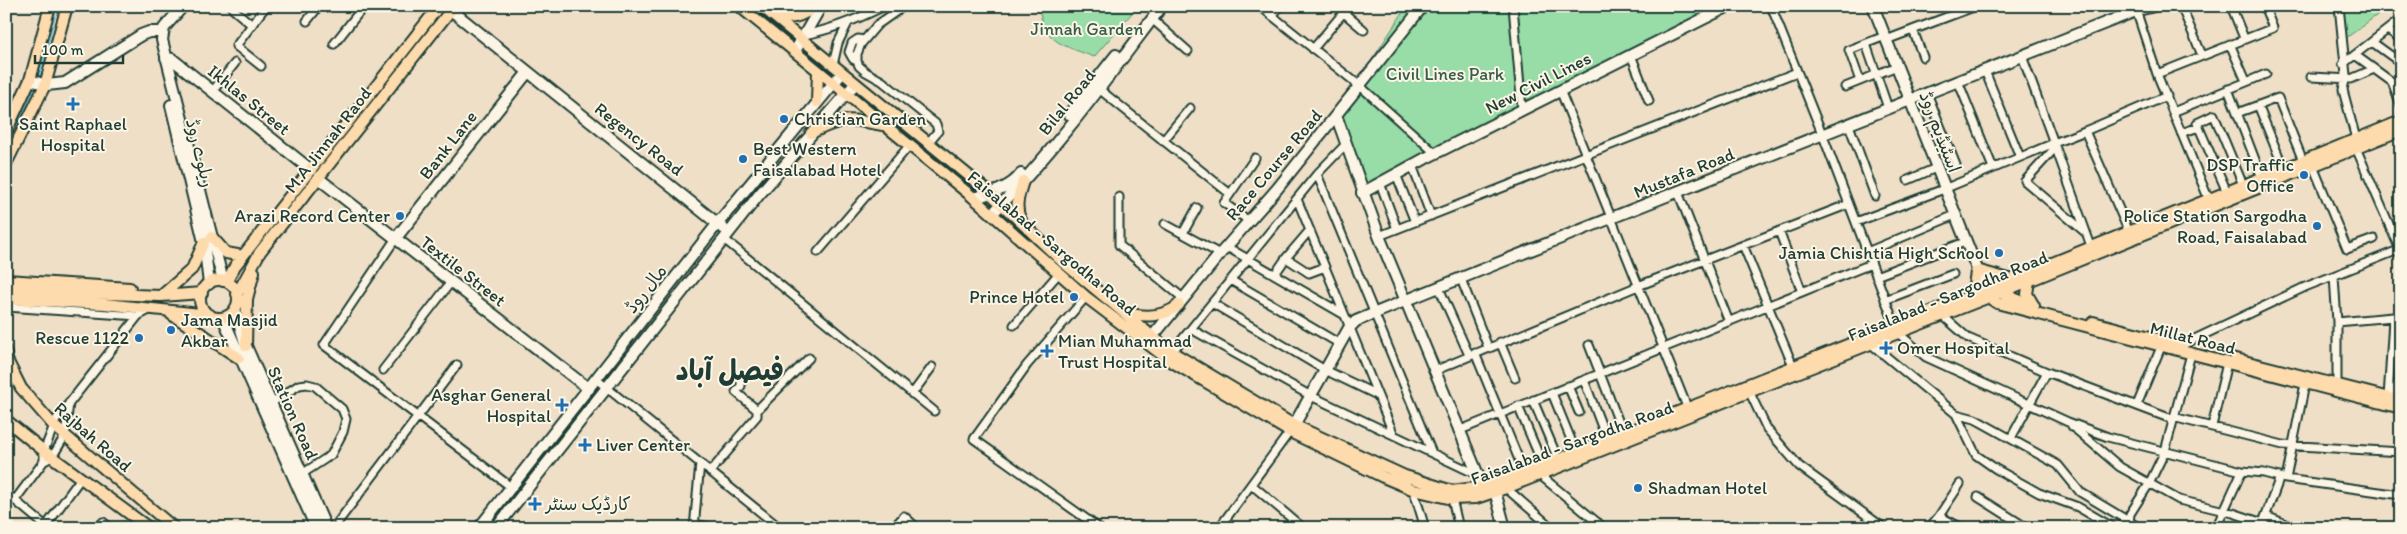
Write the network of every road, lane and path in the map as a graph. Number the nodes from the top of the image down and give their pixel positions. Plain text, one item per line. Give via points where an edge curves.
1 (50, 6) edge
2 (67, 6) edge
3 (175, 6) edge
4 (183, 6) edge
5 (266, 6) edge
6 (319, 6) edge
7 (364, 6) edge
8 (439, 6) edge
9 (740, 6) edge
10 (761, 6) edge
11 (816, 6) edge
12 (821, 6) edge
13 (884, 6) edge
14 (904, 6) edge
15 (1155, 6) edge
16 (1162, 6) edge
17 (1260, 6) edge
18 (1280, 6) edge
19 (1349, 6) edge
20 (1423, 6) edge
21 (1513, 6) edge
22 (1729, 6) edge
23 (1771, 6) edge
24 (1873, 6) edge
25 (1976, 6) edge
26 (2154, 6) edge
27 (2182, 6) edge
28 (2231, 6) edge
29 (2264, 6) edge
30 (2339, 6) edge
31 (2138, 7) edge
32 (452, 8) edge
33 (232, 9) dead end
34 (769, 13) junction
35 (1344, 13) junction
36 (868, 14) junction
37 (1272, 16) junction
38 (1152, 19) junction
39 (2401, 20) edge
40 (307, 21) dead end
41 (848, 23) junction
42 (252, 24) junction
43 (877, 25) junction
44 (1364, 30) dead end
45 (1913, 30) junction
46 (2389, 31) junction
47 (160, 32) junction
48 (802, 37) junction
49 (1886, 38) junction
50 (2244, 38) junction
51 (2401, 39) edge
52 (2372, 42) junction
53 (334, 44) dead end
54 (1866, 44) junction
55 (2230, 44) junction
56 (1313, 48) junction
57 (795, 51) junction
58 (1188, 51) dead end
59 (1631, 55) junction
60 (2355, 55) junction
61 (2022, 56) junction
62 (2202, 56) junction
63 (166, 58) junction
64 (1923, 58) dead end
65 (235, 63) dead end
66 (2401, 63) edge
67 (2343, 64) junction
68 (833, 65) junction
69 (261, 66) dead end
70 (1897, 66) junction
71 (2374, 69) junction
72 (1985, 70) junction
73 (528, 72) junction
74 (818, 72) junction
75 (1798, 72) junction
76 (842, 73) junction
77 (2157, 74) junction
78 (2266, 74) dead end
79 (1875, 75) junction
80 (2311, 77) dead end
81 (2345, 79) junction
82 (1860, 81) junction
83 (1958, 81) junction
84 (2246, 81) junction
85 (37, 82) junction
86 (833, 83) junction
87 (855, 84) junction
88 (1360, 86) junction
89 (1844, 87) dead end
90 (1099, 89) junction
91 (2228, 89) junction
92 (1560, 90) junction
93 (212, 92) junction
94 (845, 93) junction
95 (1928, 93) junction
96 (2167, 96) junction
97 (1910, 99) junction
98 (1649, 101) dead end
99 (817, 102) junction
100 (2258, 105) junction
101 (2401, 105) edge
102 (1190, 108) dead end
103 (1888, 108) junction
104 (1522, 109) junction
105 (2173, 112) junction
106 (2237, 113) junction
107 (1336, 115) junction
108 (2401, 121) edge
109 (884, 125) junction
110 (1849, 125) junction
111 (2199, 127) junction
112 (2401, 130) edge
113 (2085, 131) junction
114 (6, 132) edge
115 (811, 133) junction
116 (2182, 133) junction
117 (1823, 136) junction
118 (1163, 141) junction
119 (927, 144) junction
120 (1346, 144) junction
121 (2356, 144) junction
122 (2055, 145) junction
123 (909, 146) junction
124 (1435, 153) junction
125 (1585, 155) junction
126 (2020, 157) junction
127 (1256, 158) dead end
128 (2303, 161) junction
129 (6, 164) edge
130 (1412, 165) junction
131 (1956, 165) dead end
132 (2314, 166) junction
133 (1936, 168) junction
134 (1993, 168) junction
135 (2284, 169) junction
136 (310, 170) junction
137 (1318, 174) junction
138 (1396, 174) junction
139 (318, 178) junction
140 (2262, 178) junction
141 (1908, 180) dead end
142 (1024, 181) junction
143 (1380, 183) junction
144 (2243, 186) junction
145 (1944, 188) junction
146 (1678, 192) junction
147 (2227, 192) junction
148 (990, 193) junction
149 (1229, 193) junction
150 (1362, 193) junction
151 (1875, 196) dead end
152 (1119, 197) dead end
153 (974, 198) junction
154 (1297, 199) junction
155 (2209, 200) junction
156 (1002, 204) junction
157 (1849, 204) junction
158 (1197, 208) dead end
159 (992, 214) junction
160 (1430, 216) junction
161 (1955, 216) junction
162 (1612, 219) junction
163 (1250, 221) junction
164 (1415, 222) junction
165 (1856, 222) junction
166 (718, 223) junction
167 (1166, 224) dead end
168 (1026, 228) junction
169 (1397, 229) junction
170 (1310, 230) junction
171 (1779, 231) junction
172 (2086, 232) junction
173 (2128, 232) junction
174 (1183, 233) junction
175 (726, 236) junction
176 (1379, 236) junction
177 (396, 238) junction
178 (2374, 239) dead end
179 (208, 240) junction
180 (1965, 242) junction
181 (1743, 245) junction
182 (2091, 246) junction
183 (1224, 250) junction
184 (2400, 250) edge
185 (260, 252) junction
186 (818, 252) dead end
187 (1867, 252) junction
188 (243, 256) junction
189 (1249, 258) junction
190 (1286, 258) junction
191 (1705, 260) junction
192 (1871, 264) junction
193 (1325, 267) junction
194 (1978, 271) junction
195 (1058, 273) junction
196 (1275, 274) junction
197 (1953, 274) dead end
198 (1876, 276) junction
199 (2334, 276) junction
200 (1461, 279) junction
201 (2009, 279) junction
202 (6, 280) edge
203 (225, 281) junction
204 (1232, 281) junction
205 (2030, 281) junction
206 (451, 282) junction
207 (208, 284) junction
208 (1638, 286) junction
209 (1439, 288) junction
210 (6, 290) edge
211 (1802, 292) junction
212 (1990, 292) junction
213 (202, 293) junction
214 (237, 294) junction
215 (148, 296) junction
216 (161, 296) junction
217 (1086, 296) junction
218 (1968, 296) junction
219 (6, 299) edge
220 (105, 299) junction
221 (1886, 300) junction
222 (1405, 301) junction
223 (1182, 302) junction
224 (1212, 304) junction
225 (1768, 306) junction
226 (2034, 306) junction
227 (6, 307) edge
228 (151, 309) junction
229 (235, 309) junction
230 (1120, 310) junction
231 (168, 312) junction
232 (1375, 313) junction
233 (1343, 314) junction
234 (210, 315) junction
235 (1942, 315) junction
236 (138, 316) junction
237 (2397, 316) edge
238 (223, 318) junction
239 (1729, 322) junction
240 (2338, 322) junction
241 (1014, 325) dead end
242 (1349, 328) junction
243 (1191, 329) junction
244 (1896, 329) junction
245 (2392, 336) junction
246 (1150, 340) junction
247 (1500, 342) junction
248 (2401, 343) edge
249 (1340, 344) junction
250 (1871, 344) junction
251 (1589, 345) dead end
252 (2182, 345) junction
253 (246, 346) junction
254 (1488, 347) junction
255 (2161, 347) junction
256 (6, 348) edge
257 (1664, 348) junction
258 (1172, 352) junction
259 (1472, 354) junction
260 (2191, 354) junction
261 (239, 358) junction
262 (809, 358) dead end
263 (8, 362) edge
264 (2227, 363) junction
265 (457, 365) dead end
266 (1793, 366) junction
267 (932, 367) dead end
268 (383, 370) dead end
269 (1325, 370) junction
270 (1434, 371) junction
271 (2047, 372) junction
272 (1599, 374) junction
273 (1515, 378) dead end
274 (596, 379) junction
275 (1584, 380) junction
276 (2401, 380) edge
277 (741, 382) dead end
278 (2305, 384) junction
279 (2337, 385) junction
280 (1568, 386) junction
281 (606, 387) junction
282 (589, 389) junction
283 (1552, 393) junction
284 (1750, 393) junction
285 (912, 394) junction
286 (1377, 395) junction
287 (1311, 396) junction
288 (2388, 398) junction
289 (1534, 400) junction
290 (2401, 401) edge
291 (69, 403) junction
292 (271, 403) junction
293 (2029, 405) junction
294 (2137, 405) junction
295 (1518, 406) junction
296 (1687, 407) junction
297 (2401, 408) edge
298 (757, 410) junction
299 (934, 412) dead end
300 (1579, 412) dead end
301 (1500, 414) junction
302 (1956, 414) junction
303 (418, 416) junction
304 (2173, 417) junction
305 (6, 420) edge
306 (2068, 422) junction
307 (54, 426) junction
308 (2212, 426) junction
309 (1292, 429) junction
310 (1458, 431) junction
311 (1623, 433) junction
312 (1394, 435) junction
313 (65, 436) junction
314 (2011, 438) junction
315 (1607, 440) junction
316 (2294, 444) junction
317 (2165, 451) junction
318 (1576, 452) junction
319 (2401, 452) edge
320 (1432, 453) junction
321 (47, 456) junction
322 (1558, 460) junction
323 (700, 463) junction
324 (1541, 470) junction
325 (2242, 471) junction
326 (710, 472) junction
327 (1524, 472) junction
328 (302, 474) junction
329 (1476, 474) junction
330 (81, 478) junction
331 (1410, 478) junction
332 (2283, 478) junction
333 (1960, 484) dead end
334 (2149, 484) junction
335 (1252, 485) junction
336 (511, 487) junction
337 (1483, 488) junction
338 (1506, 488) junction
339 (1414, 490) junction
340 (1495, 491) junction
341 (6, 493) edge
342 (2401, 495) edge
343 (1978, 496) dead end
344 (1452, 499) junction
345 (14, 500) junction
346 (2225, 511) junction
347 (1939, 516) junction
348 (338, 522) dead end
349 (2129, 522) junction
350 (2264, 522) edge
351 (694, 526) edge
352 (47, 527) edge
353 (1959, 527) edge
354 (98, 528) edge
355 (110, 528) edge
356 (149, 528) edge
357 (174, 528) edge
358 (316, 528) edge
359 (326, 528) edge
360 (479, 528) edge
361 (496, 528) edge
362 (714, 528) edge
363 (780, 528) edge
364 (893, 528) edge
365 (917, 528) edge
366 (1099, 528) edge
367 (1220, 528) edge
368 (1303, 528) edge
369 (1425, 528) edge
370 (1459, 528) edge
371 (1505, 528) edge
372 (1552, 528) edge
373 (1604, 528) edge
374 (1884, 528) edge
375 (1929, 528) edge
376 (2027, 528) edge
377 (2114, 528) edge
378 (2140, 528) edge
379 (2216, 528) edge
380 (2296, 528) edge

1 - 85 main road
2 - 85 main road
3 - 47 street
4 - 47 street
5 - 42 street
6 - 40 street
7 - 53 street
8 - 136 main road
9 - 57 main road, Faisalabad - Sargodha Road
10 - 34 main road, Faisalabad - Sargodha Road
11 - 34 main road via 796,17 781,18
12 - 48 street
13 - 36 street
14 - 43 street
15 - 148 street, Bilal Road via 1016,180
16 - 38 street, Bilal Road
17 - 37 street
18 - 37 street
19 - 35 street
20 - 88 street, Race Course Road
21 - 104 street
22 - 59 street, New Civil Lines
23 - 75 street
24 - 49 street, اسٹیڈیم روڈ
25 - 45 street
26 - 31 street, Mustafa Road
27 - 62 street
28 - 50 street
29 - 50 street via 2272,28
30 - 67 street
31 - 61 street, Mustafa Road
31 - 77 street via 2139,22
32 - 73 street, Regency Road
32 - 139 main road, M.A Jinnah Raod
33 - 42 street
34 - 48 main road, Faisalabad - Sargodha Road
35 - 44 street
35 - 56 street
36 - 41 street
36 - 43 street
37 - 56 street
38 - 58 street
38 - 90 street, Bilal Road
39 - 46 street
41 - 48 street
41 - 68 street via 838,42
42 - 69 street via 236,46
43 - 119 street via 857,54 859,66 936,124 938,131
45 - 49 street
45 - 64 street
46 - 51 street
46 - 52 street
47 - 63 street, ریلوے روڈ
47 - 85 street via 140,35 66,82
47 - 179 street, ریلوے روڈ via 158,51
48 - 57 street
48 - 68 main road, Faisalabad - Sargodha Road
49 - 54 street
49 - 70 street, اسٹیڈیم روڈ
50 - 55 street
52 - 60 street
52 - 66 street
54 - 79 street
54 - 82 street via 1849,50
55 - 62 street
55 - 84 street
56 - 88 street
57 - 74 main road, Faisalabad - Sargodha Road
59 - 92 street, New Civil Lines
59 - 98 street
60 - 67 street
60 - 71 street
61 - 72 street, Mustafa Road
61 - 122 street
62 - 77 street
63 - 93 street, Ikhlas Street via 172,59
63 - 179 street, ریلوے روڈ
65 - 93 street
67 - 81 street
68 - 76 main road, Faisalabad - Sargodha Road
70 - 79 street
70 - 97 street, اسٹیڈیم روڈ
71 - 81 street
71 - 101 street via 2392,82
72 - 83 street, Mustafa Road
72 - 126 street
73 - 166 street, Regency Road
73 - 177 street, Bank Lane
74 - 86 main road, Faisalabad - Sargodha Road
74 - 99 main road
75 - 117 street
75 - 125 street
76 - 86 street, مال روڈ
76 - 87 main road, Faisalabad - Sargodha Road
77 - 96 street
78 - 84 street
79 - 82 street
79 - 103 street
80 - 81 street
81 - 121 street via 2345,103
82 - 89 street
83 - 95 street, Mustafa Road
83 - 134 street
84 - 91 street
85 - 114 main road
85 - 129 main road
86 - 94 main road, Faisalabad - Sargodha Road
86 - 99 street, مال روڈ
87 - 94 street, مال روڈ
87 - 119 main road, Faisalabad - Sargodha Road
88 - 107 street, Race Course Road
88 - 124 street
90 - 118 street
90 - 142 street, Bilal Road
91 - 105 street
91 - 106 street
92 - 104 street, New Civil Lines
92 - 125 street
93 - 136 street, Ikhlas Street
94 - 109 main road, Faisalabad - Sargodha Road
94 - 115 street, مال روڈ
95 - 97 street, Mustafa Road
95 - 131 street
96 - 105 street
96 - 113 street
97 - 103 street, Mustafa Road
97 - 133 street, اسٹیڈیم روڈ
99 - 166 street, مال روڈ
100 - 106 street
100 - 128 street via 2278,98
100 - 135 street
102 - 118 street
103 - 110 street, Mustafa Road
104 - 124 street, New Civil Lines
105 - 116 street
106 - 140 street
107 - 120 street
107 - 163 street, Race Course Road
108 - 121 main road, Faisalabad - Sargodha Road
109 - 115 main road via 849,118 836,120
109 - 123 main road, Faisalabad - Sargodha Road
110 - 117 street, Mustafa Road
110 - 151 street
111 - 116 street
111 - 144 street via 2197,123 2214,115
111 - 147 street
112 - 121 main road, Faisalabad - Sargodha Road
113 - 122 street
113 - 173 street
115 - 175 street, مال روڈ
116 - 155 street
117 - 146 street, Mustafa Road
117 - 157 street
118 - 149 street
119 - 148 main road, Faisalabad - Sargodha Road
120 - 137 street
120 - 150 street
121 - 128 main road, Faisalabad - Sargodha Road
121 - 132 main road, Faisalabad - Sargodha Road
121 - 184 street
122 - 126 street
122 - 172 street
122 - 172 street via 2025,181
123 - 153 main road, Faisalabad - Sargodha Road
123 - 186 street
124 - 130 street, New Civil Lines
125 - 160 street
125 - 162 street
126 - 134 street
127 - 149 street
128 - 135 main road, Faisalabad - Sargodha Road
130 - 138 street, New Civil Lines
130 - 160 street
132 - 178 street via 2346,247 2350,249
132 - 205 main road, Faisalabad - Sargodha Road
133 - 141 street
133 - 145 street, اسٹیڈیم روڈ
134 - 145 street
135 - 140 main road, Faisalabad - Sargodha Road
136 - 188 main road
137 - 154 street
137 - 232 street
138 - 143 street, New Civil Lines
138 - 164 street
139 - 177 street, Textile Street
139 - 185 main road, M.A Jinnah Raod
140 - 144 main road, Faisalabad - Sargodha Road
142 - 156 street, Bilal Road
142 - 168 main road via 1018,195 1017,214
143 - 150 street, New Civil Lines
143 - 169 street
144 - 147 main road, Faisalabad - Sargodha Road
145 - 161 street, اسٹیڈیم روڈ
145 - 165 street
146 - 162 street, Mustafa Road
146 - 191 street
147 - 155 main road, Faisalabad - Sargodha Road
148 - 153 street, Bilal Road
148 - 156 main road, Faisalabad - Sargodha Road
149 - 163 street via 1224,203
150 - 176 street
152 - 223 street via 1119,245
153 - 159 main road, Faisalabad - Sargodha Road
154 - 170 street
154 - 189 street
155 - 173 main road, Faisalabad - Sargodha Road
156 - 159 street, Bilal Road
156 - 168 main road, Faisalabad - Sargodha Road
157 - 165 street
157 - 171 street
158 - 174 street
159 - 195 main road, Faisalabad - Sargodha Road
160 - 164 street
161 - 180 street, اسٹیڈیم روڈ
161 - 187 street
162 - 200 street, Mustafa Road
162 - 208 street
163 - 183 street, Race Course Road
164 - 169 street
165 - 187 street
166 - 175 street, Regency Road
166 - 274 street, مال روڈ
167 - 174 street
168 - 230 main road, Faisalabad - Sargodha Road
169 - 176 street
170 - 190 street
170 - 193 street
171 - 181 street
171 - 211 street
172 - 182 street
173 - 182 main road, Faisalabad - Sargodha Road
174 - 183 street
175 - 281 street, مال روڈ
175 - 285 street
176 - 222 street
177 - 206 street, Textile Street
177 - 303 street via 324,344
179 - 188 main road via 226,254
179 - 203 street
179 - 207 street, ریلوے روڈ
179 - 216 main road via 192,269
180 - 194 street, اسٹیڈیم روڈ
180 - 198 street
181 - 191 street
181 - 225 street
182 - 201 main road, Faisalabad - Sargodha Road
183 - 189 street
183 - 223 street, Race Course Road
184 - 199 street
185 - 214 main road, M.A Jinnah Raod
185 - 253 main road via 247,299
187 - 192 street
188 - 203 main road
189 - 196 street
189 - 204 street
190 - 193 street via 1309,272
190 - 196 street
191 - 208 street
191 - 239 street
192 - 198 street
192 - 211 street
193 - 233 street
194 - 201 main road
194 - 212 street, اسٹیڈیم روڈ
194 - 218 main road
195 - 217 main road, Faisalabad - Sargodha Road
195 - 241 street
196 - 233 street
197 - 221 street
198 - 221 street
199 - 240 street
199 - 252 street
200 - 209 street, Mustafa Road
200 - 254 street
201 - 212 main road, Faisalabad - Sargodha Road
202 - 215 main road via 141,289
203 - 207 main road
203 - 214 main road
204 - 224 street
204 - 249 street
205 - 212 main road, Faisalabad - Sargodha Road
205 - 226 main road via 2028,294
206 - 268 street
206 - 282 street, Textile Street
207 - 213 main road
208 - 247 street
208 - 257 street
209 - 222 street, Mustafa Road
209 - 259 street
210 - 220 main road
211 - 225 street
212 - 218 main road, Faisalabad - Sargodha Road
212 - 226 main road, Millat Road
212 - 235 main road, Faisalabad - Sargodha Road
212 - 255 main road, Millat Road via 1997,303
213 - 216 main road
213 - 234 main road via 202,306
214 - 229 main road
215 - 216 main road
215 - 220 main road
217 - 246 main road, Faisalabad - Sargodha Road
217 - 366 street via 1027,366 974,439
218 - 244 main road, Faisalabad - Sargodha Road
219 - 220 main road
220 - 228 main road
221 - 244 street
222 - 232 street, Mustafa Road
222 - 270 street
223 - 230 main road via 1170,312 1154,315 1137,316
223 - 246 street, Race Course Road
224 - 243 street
224 - 269 street
225 - 239 street
225 - 266 street
226 - 252 main road, Millat Road
227 - 236 street
228 - 231 main road
228 - 236 street
229 - 238 main road
229 - 253 street, Station Road
230 - 246 main road, Faisalabad - Sargodha Road
231 - 234 main road
231 - 261 main road
232 - 242 street, Mustafa Road via 1356,321
232 - 320 street
233 - 242 street
234 - 238 main road
235 - 244 main road, Faisalabad - Sargodha Road
235 - 271 street via 1968,338
236 - 291 street
237 - 240 street
237 - 245 street
238 - 261 street, Station Road
239 - 257 street
240 - 279 street
242 - 249 street, Mustafa Road
242 - 286 street
243 - 258 street
243 - 287 street
244 - 250 main road, Faisalabad - Sargodha Road
244 - 266 main road, Faisalabad - Sargodha Road
244 - 293 street via 1926,357
245 - 248 street
245 - 288 street
246 - 258 main road, Faisalabad - Sargodha Road
246 - 309 main road, Faisalabad - Sargodha Road via 1169,360
247 - 254 street
247 - 273 street
249 - 269 street, Mustafa Road
250 - 284 main road, Faisalabad - Sargodha Road
250 - 302 street
251 - 272 street
252 - 279 main road, Millat Road
253 - 292 street, Station Road
254 - 259 street
255 - 260 main road, Millat Road
255 - 294 street
256 - 263 street
257 - 272 street
257 - 296 street
258 - 309 main road, Faisalabad - Sargodha Road
259 - 270 street
259 - 301 street
260 - 264 main road, Millat Road
260 - 304 street
261 - 358 street, Station Road
262 - 298 street
263 - 307 main road, Rajbah Road via 21,388
264 - 278 main road, Millat Road
264 - 308 street
265 - 303 street
266 - 296 main road, Faisalabad - Sargodha Road
267 - 285 street
269 - 286 street
269 - 287 street, Mustafa Road
270 - 310 street
271 - 293 street
271 - 294 street
272 - 275 street
272 - 311 street
274 - 281 street
274 - 282 street, مال روڈ
275 - 280 street
275 - 315 street
276 - 288 street
277 - 298 street via 742,386 736,392
278 - 297 main road, Millat Road
278 - 316 street
279 - 288 main road, Millat Road
280 - 283 street
280 - 300 street
281 - 323 street
281 - 361 street, مال روڈ
282 - 336 street, مال روڈ
283 - 289 street
283 - 318 street
284 - 324 main road, Faisalabad - Sargodha Road
284 - 374 street via 1767,429 1798,466
285 - 299 street
286 - 312 street
287 - 309 street, Mustafa Road
287 - 312 street
288 - 290 main road, Millat Road
289 - 295 street
289 - 322 street
291 - 307 street
291 - 313 street
292 - 328 street, Station Road
292 - 328 street via 306,384 315,386 342,410 346,419 344,432 331,455
293 - 306 street
293 - 314 street
294 - 304 street
295 - 301 street
295 - 324 street
296 - 311 main road, Faisalabad - Sargodha Road
298 - 326 street via 758,416
301 - 310 street
301 - 327 street
302 - 314 street via 1975,419
302 - 377 street via 1976,455 2039,493 2078,507
303 - 336 street
303 - 348 street
304 - 308 street
304 - 317 street
305 - 321 main road, Rajbah Road
306 - 317 street via 2108,437
306 - 334 street via 2120,467
307 - 313 main road, Rajbah Road
307 - 321 street
308 - 316 street via 2282,445
309 - 331 main road, Faisalabad - Sargodha Road
309 - 335 street
309 - 339 main road, Faisalabad - Sargodha Road
310 - 329 street
311 - 315 main road, Faisalabad - Sargodha Road
312 - 320 street
313 - 321 street
313 - 357 main road, Rajbah Road
314 - 349 street via 2058,465 2080,492
315 - 318 main road, Faisalabad - Sargodha Road
316 - 319 street
316 - 332 street
317 - 325 street
317 - 334 street
318 - 322 main road, Faisalabad - Sargodha Road
320 - 329 street
321 - 330 main road, Rajbah Road
321 - 345 street
322 - 324 main road, Faisalabad - Sargodha Road
323 - 326 street
323 - 351 street
324 - 327 main road, Faisalabad - Sargodha Road
324 - 338 main road, Faisalabad - Sargodha Road
324 - 373 street
325 - 332 street
325 - 346 street
326 - 363 street
327 - 337 main road, Faisalabad - Sargodha Road
328 - 359 street, Station Road
329 - 337 street
330 - 352 street
330 - 356 main road, Rajbah Road
331 - 337 main road, Faisalabad - Sargodha Road via 1452,491
331 - 339 street
332 - 342 street
332 - 350 street
333 - 347 street
334 - 346 street via 2179,500
334 - 349 street via 2130,514
335 - 367 street
335 - 368 street
336 - 360 street, مال روڈ
338 - 340 main road, Faisalabad - Sargodha Road
338 - 372 street
339 - 344 main road, Faisalabad - Sargodha Road
339 - 369 street
340 - 344 main road, Faisalabad - Sargodha Road via 1476,498
340 - 371 street
341 - 345 street
343 - 376 street
344 - 370 street
345 - 352 street
346 - 350 street
346 - 379 street
347 - 353 street
347 - 375 street
349 - 378 street
350 - 380 street
351 - 362 street
354 - 355 street via 103,522
364 - 365 street via 904,516

